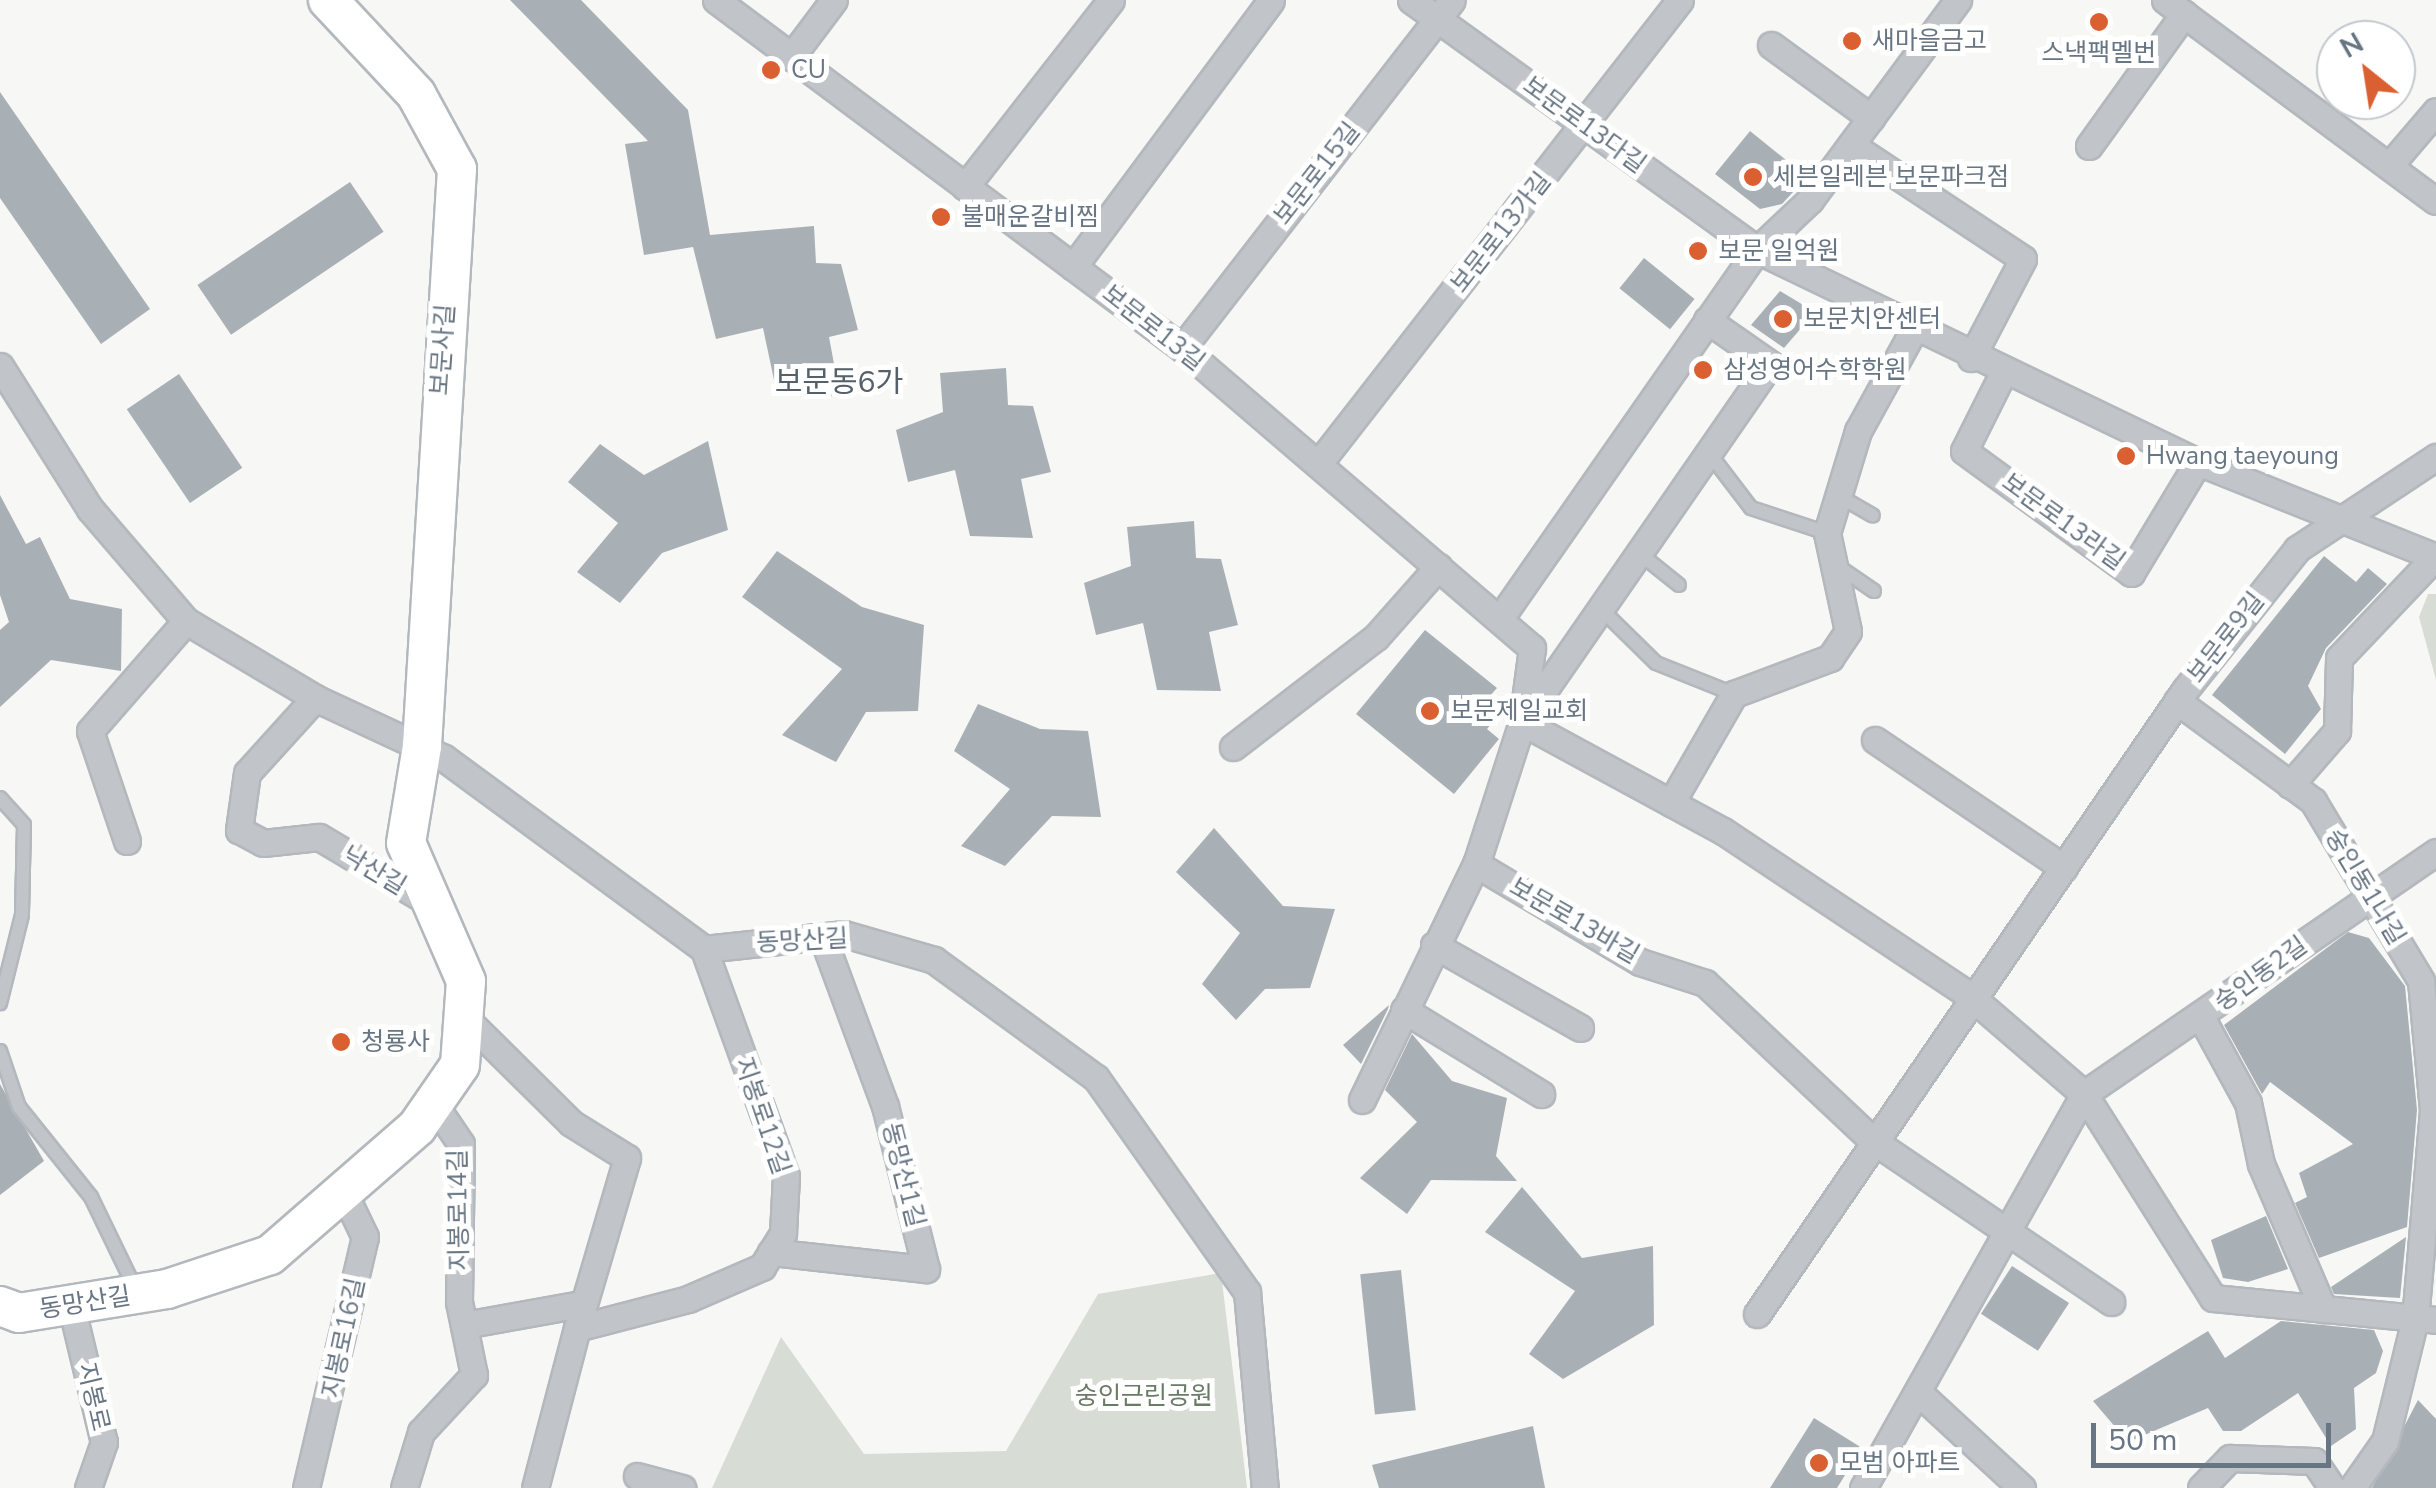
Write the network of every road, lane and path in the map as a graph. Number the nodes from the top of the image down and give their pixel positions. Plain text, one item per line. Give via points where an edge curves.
1 (328, 0) edge
2 (716, 0) edge
3 (834, 0) edge
4 (1111, 0) edge
5 (1272, 0) edge
6 (1411, 0) edge
7 (1680, 0) edge
8 (1958, 0) edge
9 (2175, 7) edge
10 (1444, 10) edge
11 (1771, 44) dead end
12 (791, 57) junction
13 (2436, 111) edge
14 (1870, 118) junction
15 (1585, 125) junction
16 (1851, 145) junction
17 (2088, 146) dead end
18 (2389, 166) junction
19 (965, 187) junction
20 (2436, 202) edge
21 (1757, 250) junction
22 (1073, 267) junction
23 (1706, 320) junction
24 (1914, 330) junction
25 (1182, 348) junction
26 (1971, 358) junction
27 (0, 366) edge
28 (2004, 371) junction
29 (1708, 453) junction
30 (2436, 456) edge
31 (2198, 462) junction
32 (1320, 464) junction
33 (1839, 496) junction
34 (1873, 516) dead end
35 (2335, 519) junction
36 (1826, 534) junction
37 (1639, 553) junction
38 (2436, 557) edge
39 (1834, 564) junction
40 (1438, 567) junction
41 (1679, 584) dead end
42 (1874, 591) dead end
43 (1601, 609) junction
44 (1501, 617) junction
45 (186, 621) junction
46 (1734, 694) junction
47 (315, 698) junction
48 (2177, 702) junction
49 (1522, 722) junction
50 (1875, 740) dead end
51 (422, 746) junction
52 (1233, 746) dead end
53 (2290, 785) junction
54 (0, 798) edge
55 (1671, 803) junction
56 (128, 841) dead end
57 (2436, 852) edge
58 (1476, 864) junction
59 (2064, 868) junction
60 (2370, 895) junction
61 (432, 904) junction
62 (822, 936) junction
63 (1434, 945) junction
64 (704, 949) junction
65 (1970, 996) junction
66 (0, 1004) edge
67 (1404, 1010) junction
68 (2201, 1017) junction
69 (467, 1020) junction
70 (1580, 1028) dead end
71 (0, 1051) edge
72 (1542, 1094) dead end
73 (2084, 1094) junction
74 (1362, 1100) dead end
75 (434, 1104) junction
76 (1872, 1140) junction
77 (343, 1191) junction
78 (2007, 1235) junction
79 (771, 1252) junction
80 (138, 1294) junction
81 (2111, 1302) dead end
82 (71, 1305) junction
83 (0, 1306) edge
84 (2323, 1309) junction
85 (1757, 1314) dead end
86 (579, 1316) junction
87 (2425, 1320) edge
88 (464, 1324) junction
89 (1920, 1394) junction
90 (637, 1476) dead end
91 (88, 1488) edge
92 (306, 1488) edge
93 (404, 1488) edge
94 (535, 1488) edge
95 (682, 1488) edge
96 (1264, 1488) edge
97 (1864, 1488) edge
98 (2022, 1488) edge
99 (2201, 1488) edge
100 (2332, 1488) edge
101 (2352, 1488) edge

1 - 51 street, 보문사길 via 416,94 457,168
2 - 12 street, 보문로13길
3 - 12 street
4 - 19 street
5 - 22 street
6 - 10 street, 보문로13다길
7 - 15 street, 보문로13가길
8 - 14 street
9 - 17 street
9 - 18 street
10 - 15 street, 보문로13다길
10 - 25 street, 보문로15길
11 - 14 street
12 - 19 street, 보문로13길
13 - 18 street
14 - 16 street
15 - 21 street, 보문로13다길
15 - 32 street, 보문로13가길
16 - 21 street
16 - 26 street via 2023,259
18 - 20 street
19 - 22 street, 보문로13길
21 - 23 street
21 - 24 street
22 - 25 street, 보문로13길
23 - 29 street, 보문로13길 via 1770,364
23 - 44 street
24 - 26 street
24 - 33 street via 1858,432
25 - 32 street, 보문로13길
26 - 28 street
27 - 45 street via 90,510
28 - 31 street
28 - 31 street, 보문로13라길 via 1964,451 2131,573
29 - 36 lane via 1751,508
29 - 37 street, 보문로13길
30 - 35 street, 보문로9길
31 - 35 street
32 - 40 street, 보문로13길
33 - 34 lane
33 - 36 street
35 - 38 street
35 - 48 street, 보문로9길 via 2297,548
36 - 39 street
37 - 41 lane
37 - 43 street, 보문로13길
38 - 53 street via 2339,658 2337,731
39 - 42 lane
39 - 46 street via 1848,631 1830,658
40 - 44 street, 보문로13길
40 - 52 street via 1376,637
43 - 46 lane via 1656,663
43 - 49 street, 보문로13길
44 - 49 street, 보문로13길 via 1532,648
45 - 47 street
45 - 56 street via 90,731
46 - 55 street
47 - 51 street
47 - 61 street, 낙산길 via 248,773 239,830 263,844 320,837
48 - 53 street, 숭인동1나길
48 - 59 street, 보문로9길
49 - 55 street
49 - 58 street, 보문로13길
50 - 59 street
51 - 61 street, 동망산길 via 406,843
51 - 64 street
53 - 60 street, 숭인동1나길 via 2312,801
54 - 66 lane via 24,825 22,915
55 - 65 street
57 - 60 street, 숭인동2길
58 - 63 street
58 - 76 street, 보문로13바길 via 1640,962 1705,983
59 - 65 street, 보문로9길
60 - 68 street, 숭인동2길
60 - 87 street, 숭인동1나길 via 2421,981 2433,1110
61 - 69 street, 동망산길 via 466,981
62 - 64 street, 동망산길
62 - 79 street, 동망산1길 via 885,1106 926,1269
62 - 96 street, 동망산길 via 844,934 934,960 1096,1078 1247,1292
63 - 67 street
63 - 70 street
64 - 79 street, 지봉로12길 via 786,1176 783,1233
65 - 73 street
65 - 76 street, 보문로9길
67 - 72 street
67 - 74 street
68 - 73 street, 숭인동2길
68 - 84 street via 2248,1102 2261,1164
69 - 75 street, 동망산길 via 460,1065
69 - 86 street via 571,1123 628,1158
71 - 80 lane via 19,1107 91,1197
73 - 78 street, 숭인동2길
73 - 84 street via 2213,1298
75 - 77 street, 동망산길
75 - 88 street, 지봉로14길 via 460,1144
76 - 78 street
76 - 85 street, 보문로9길
77 - 80 street, 동망산길 via 270,1255
77 - 92 street, 지봉로16길 via 365,1237
78 - 81 street
78 - 89 street, 숭인동2길
79 - 86 street via 762,1267 688,1299
80 - 82 street, 동망산길
82 - 83 street, 동망산길 via 19,1314
82 - 91 street, 지봉로 via 104,1442
84 - 87 street
86 - 88 street
86 - 94 street
87 - 101 street, 숭인동1나길 via 2385,1440
88 - 93 street, 지봉로14길 via 474,1375 421,1432
89 - 97 street, 숭인동2길
89 - 98 street
90 - 95 street
99 - 100 street via 2230,1458 2314,1462

